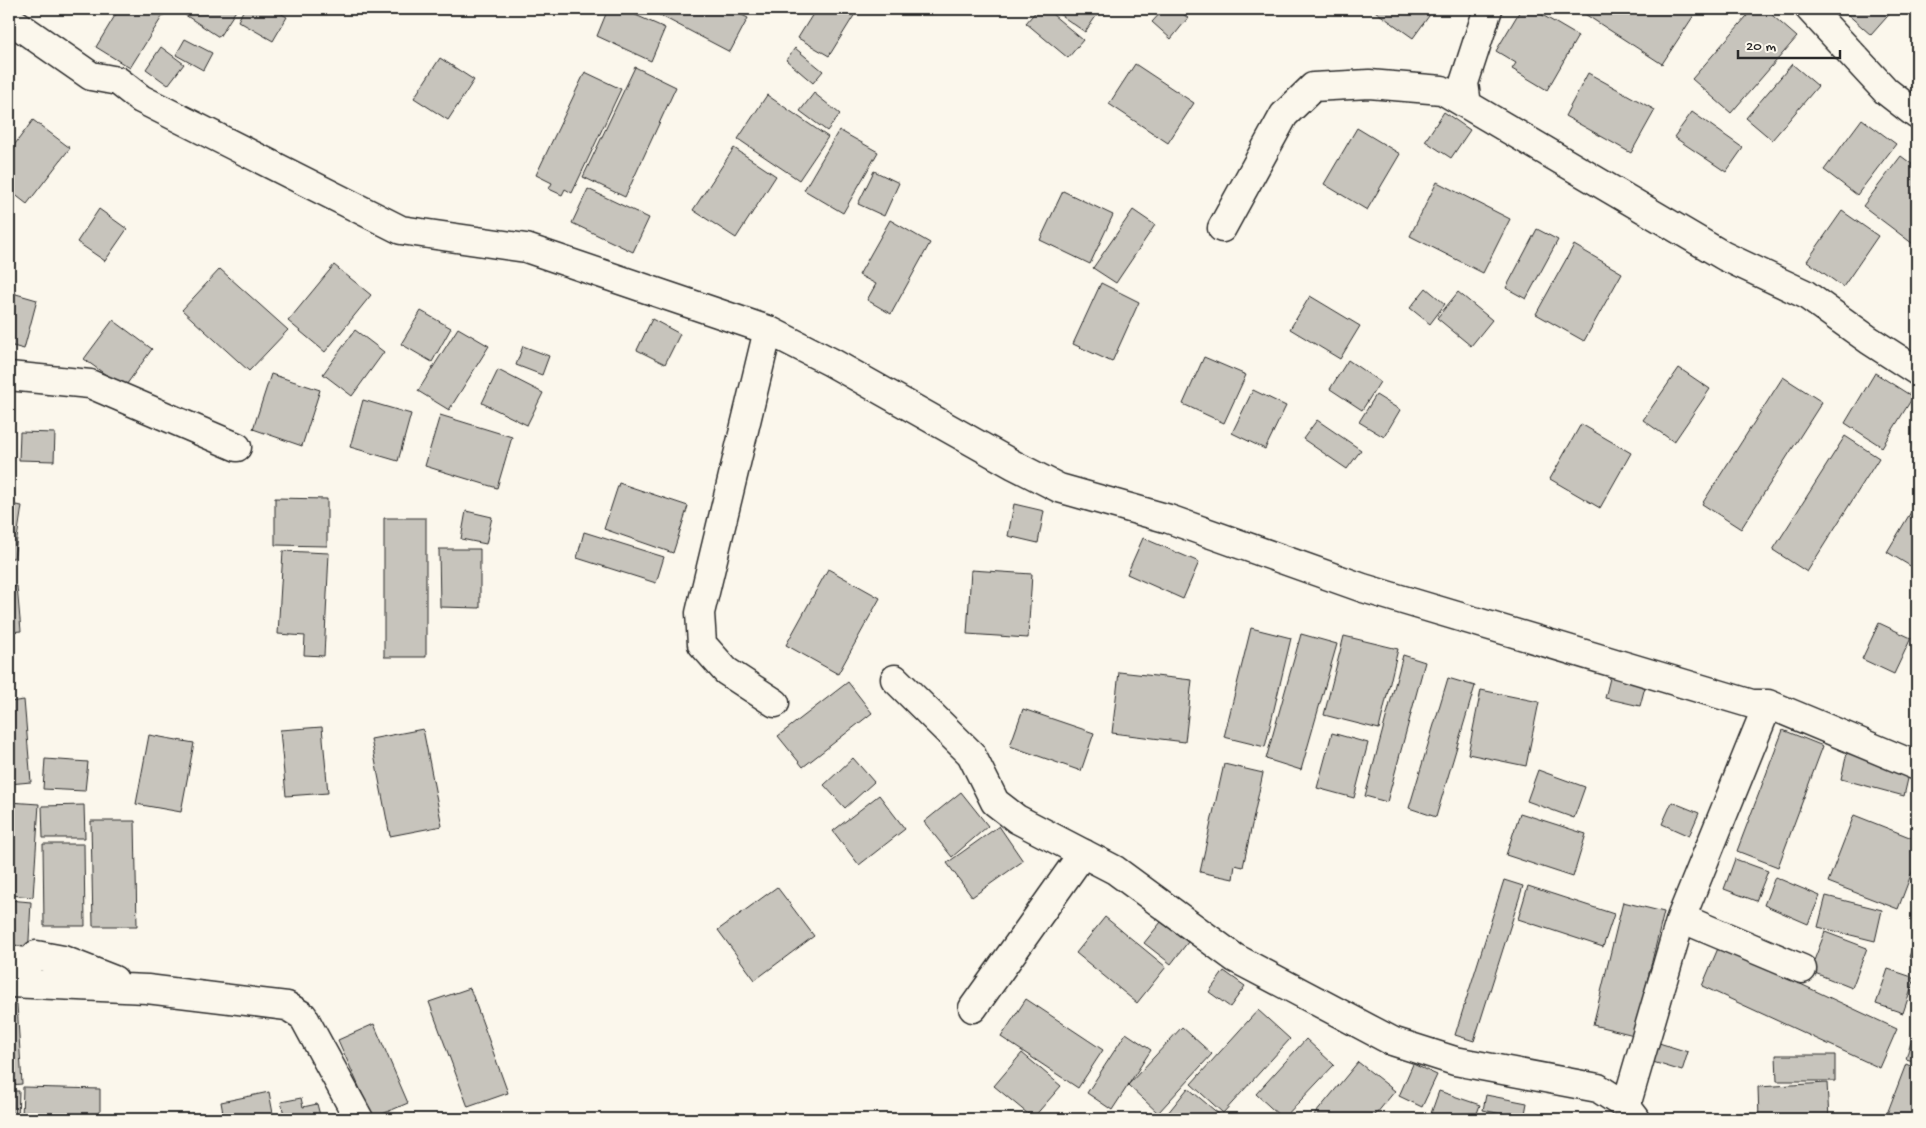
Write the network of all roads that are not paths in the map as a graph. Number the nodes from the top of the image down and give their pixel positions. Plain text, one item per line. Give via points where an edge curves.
1 (1488, 9) edge
2 (1810, 9) edge
3 (9, 19) edge
4 (1467, 105) junction
5 (1917, 114) edge
6 (1222, 228) dead end
7 (768, 330) junction
8 (1917, 371) edge
9 (9, 376) edge
10 (237, 446) dead end
11 (895, 679) dead end
12 (775, 702) dead end
13 (1768, 704) junction
14 (1917, 766) edge
15 (1083, 853) junction
16 (1681, 918) junction
17 (9, 959) edge
18 (1802, 969) dead end
19 (9, 983) edge
20 (139, 989) junction
21 (973, 1008) dead end
22 (1631, 1113) edge
23 (359, 1119) edge

1 - 4 street via 1464,83
2 - 5 street via 1886,90
3 - 7 street via 91,76 118,81 141,99 401,230 526,248
4 - 6 street via 1442,90 1369,84 1313,87 1284,115
4 - 8 street via 1724,256 1806,294
7 - 12 street via 700,613 702,644 726,671
7 - 13 street via 1059,488 1169,519 1363,588 1752,704
9 - 10 street via 90,384
11 - 15 street via 971,754 995,802 1017,819
13 - 14 street
13 - 16 street
15 - 21 street
15 - 22 street via 1115,870 1235,958 1392,1041 1455,1061 1598,1088
16 - 18 street
16 - 22 street
17 - 20 street via 26,962 36,955 63,960
19 - 20 street
20 - 23 street via 287,1006 303,1016

